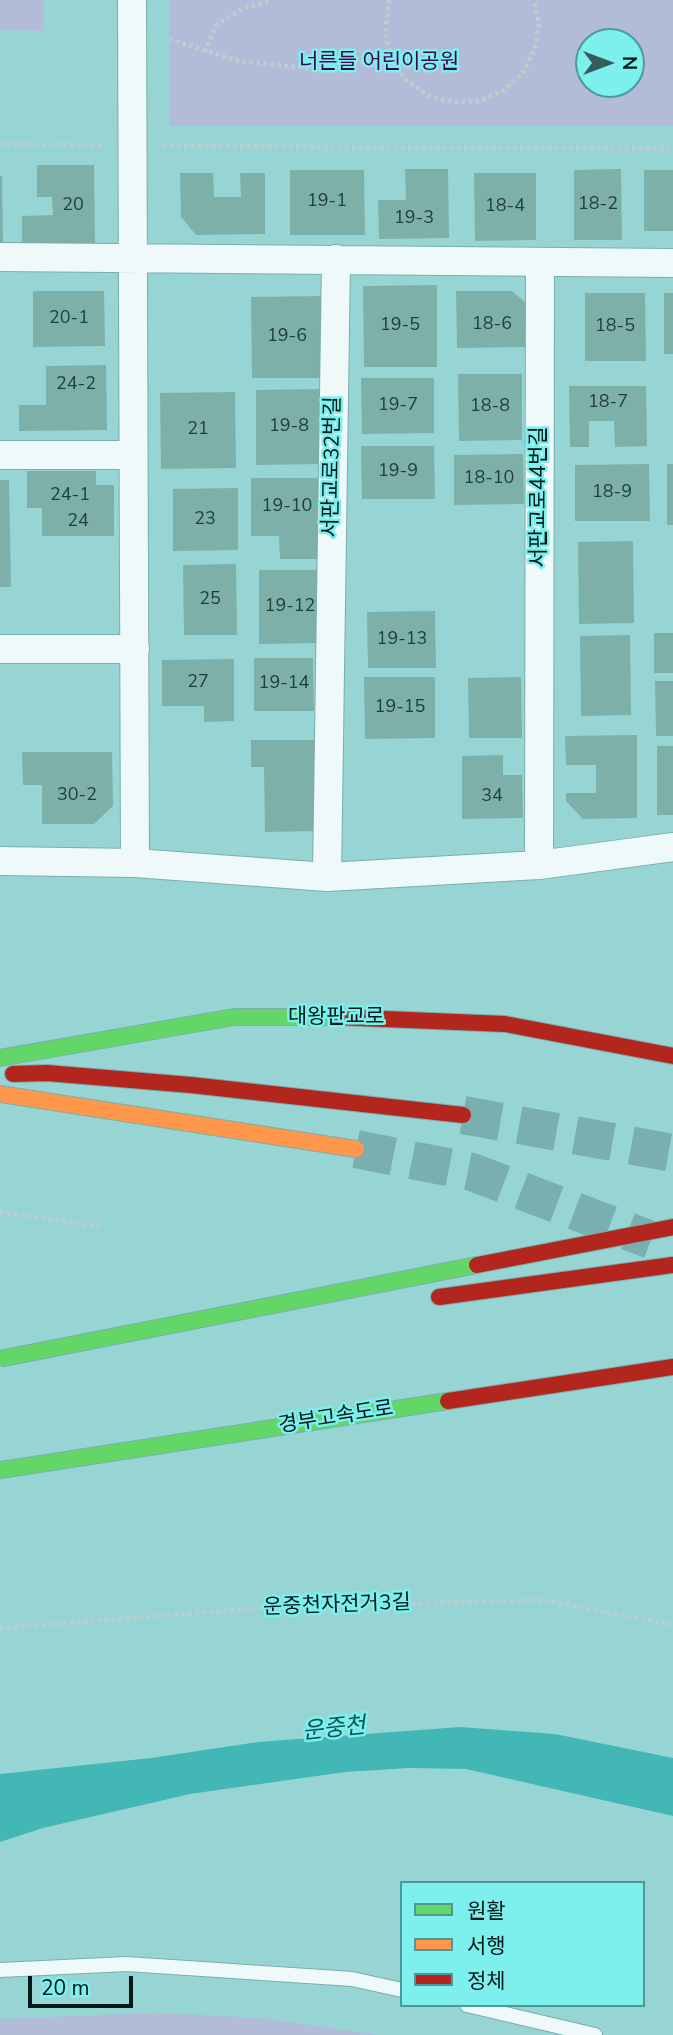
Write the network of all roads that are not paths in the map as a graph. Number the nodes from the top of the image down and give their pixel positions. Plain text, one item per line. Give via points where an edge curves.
1 (132, 0) edge
2 (0, 257) edge
3 (132, 257) junction
4 (336, 259) junction
5 (540, 262) junction
6 (673, 263) edge
7 (0, 455) edge
8 (134, 455) junction
9 (0, 649) edge
10 (135, 649) junction
11 (673, 847) edge
12 (0, 861) edge
13 (135, 863) junction
14 (538, 865) junction
15 (327, 877) junction
16 (673, 1056) edge
17 (0, 1058) edge
18 (0, 1074) edge
19 (0, 1094) edge
20 (463, 1115) tunnel mouth
21 (356, 1149) tunnel mouth
22 (673, 1227) edge
23 (673, 1265) edge
24 (427, 1299) dead end
25 (304, 1316) dead end
26 (2, 1358) edge
27 (673, 1367) edge
28 (0, 1470) edge
29 (0, 1970) edge
30 (400, 1990) edge
31 (475, 2007) edge
32 (595, 2035) edge

1 - 3 street
2 - 3 street
3 - 4 street
3 - 8 street
4 - 5 street
4 - 15 street, 서판교로32번길
5 - 6 street
5 - 14 street, 서판교로44번길
7 - 8 street
8 - 10 street
9 - 10 street
10 - 13 street
11 - 14 street
12 - 13 street
13 - 15 street
14 - 15 street
16 - 17 main road, 대왕판교로 via 505,1024 391,1017 234,1017
18 - 20 main road via 47,1073 191,1085
19 - 21 main road
22 - 26 main road
23 - 24 main road
25 - 26 main road
27 - 28 main road, 경부고속도로
29 - 30 lane via 127,1964 352,1979
31 - 32 lane

